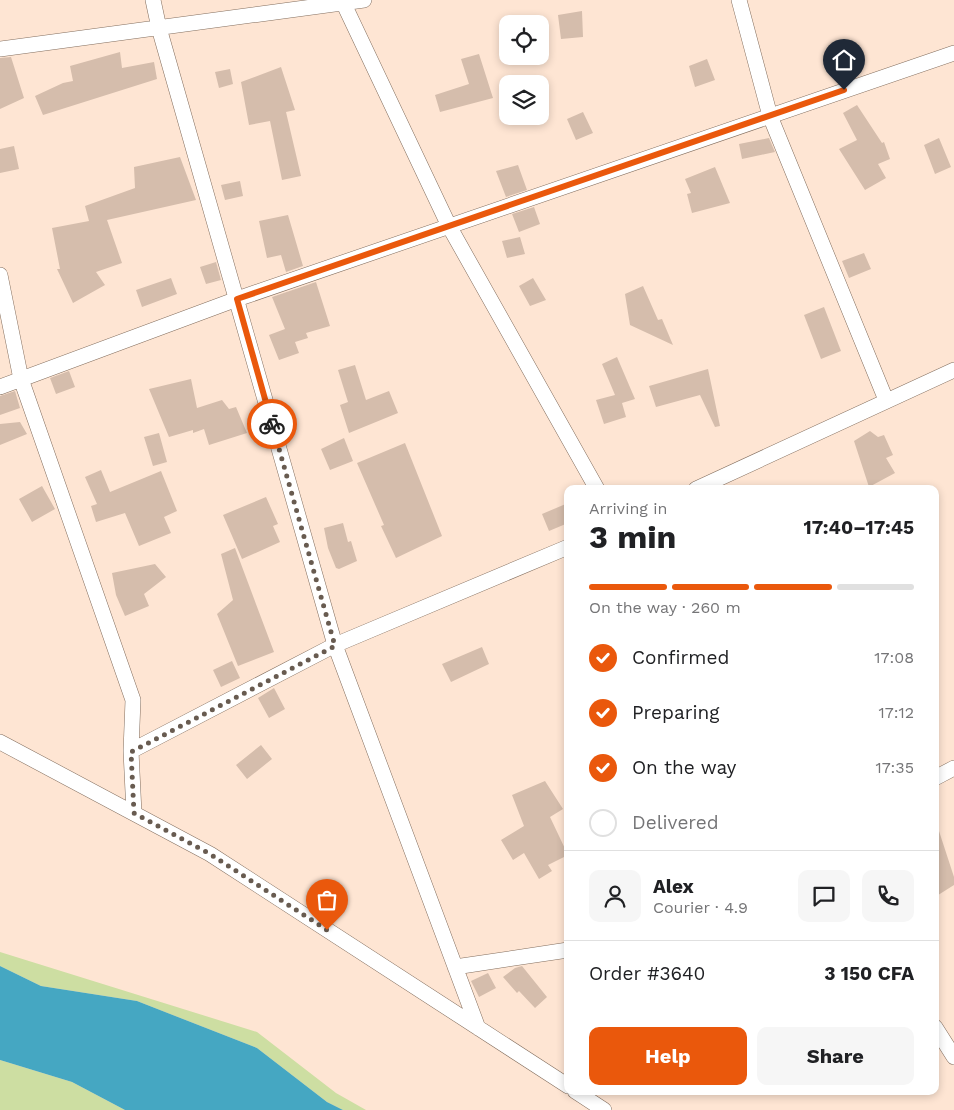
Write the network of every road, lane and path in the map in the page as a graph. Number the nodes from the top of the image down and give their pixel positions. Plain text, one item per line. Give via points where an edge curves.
1 (153, 0) edge
2 (364, 0) edge
3 (739, 0) edge
4 (343, 2) edge
5 (159, 28) junction
6 (0, 49) edge
7 (954, 52) edge
8 (770, 116) junction
9 (449, 226) junction
10 (0, 275) edge
11 (237, 299) junction
12 (954, 370) edge
13 (21, 379) junction
14 (0, 387) edge
15 (886, 400) junction
16 (595, 485) edge
17 (705, 485) edge
18 (564, 549) edge
19 (335, 646) junction
20 (0, 742) edge
21 (131, 752) junction
22 (954, 768) edge
23 (939, 776) edge
24 (134, 813) junction
25 (564, 951) edge
26 (455, 966) junction
27 (478, 1028) junction
28 (939, 1033) edge
29 (954, 1057) edge
30 (564, 1083) edge
31 (582, 1095) edge
32 (604, 1110) edge

1 - 5 street
2 - 4 street
3 - 8 street
4 - 5 street
4 - 9 street
5 - 6 street
5 - 11 street
7 - 8 street
8 - 9 street
8 - 15 street
9 - 11 street
9 - 16 street
10 - 13 street
11 - 13 street
11 - 19 street
12 - 15 street
13 - 14 street
13 - 21 street via 133,700
15 - 17 street
18 - 19 street
19 - 21 street
19 - 26 street
20 - 24 street
21 - 24 street
22 - 23 street
24 - 27 street via 210,854
25 - 26 street
26 - 27 street
27 - 30 street
28 - 29 street
31 - 32 street

